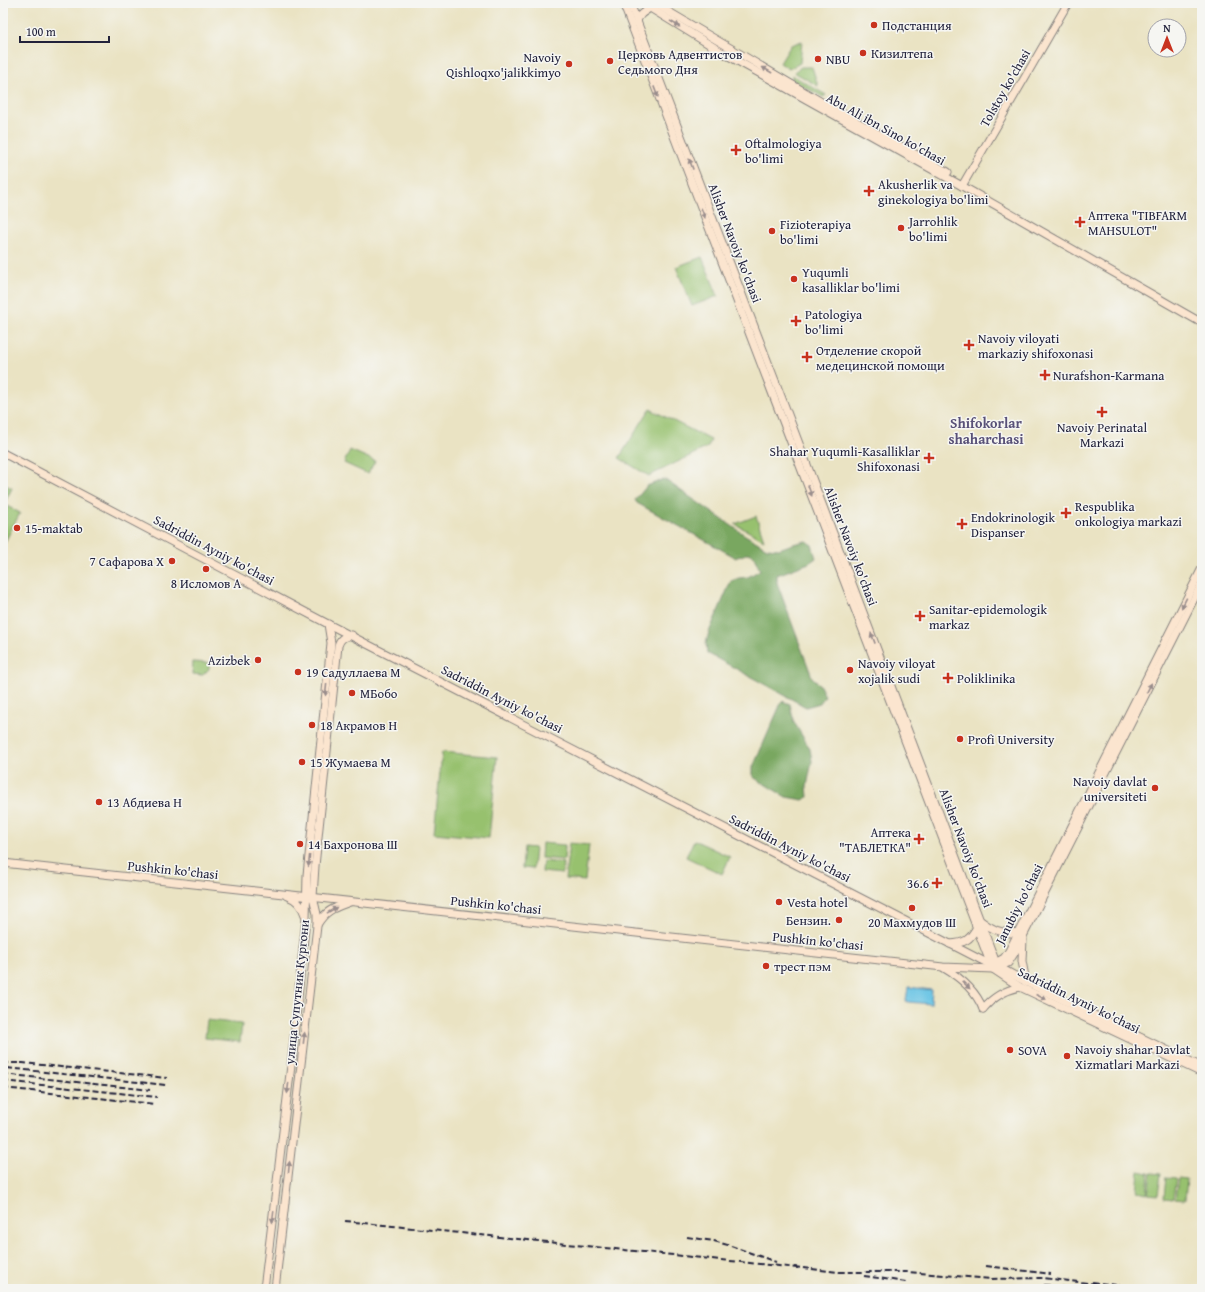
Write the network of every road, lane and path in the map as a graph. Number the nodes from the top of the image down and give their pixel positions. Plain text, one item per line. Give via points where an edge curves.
1 (623, 3) edge
2 (630, 3) edge
3 (642, 3) edge
4 (1068, 3) edge
5 (652, 6) edge
6 (637, 22) junction
7 (963, 184) junction
8 (1202, 317) edge
9 (1202, 323) edge
10 (3, 453) edge
11 (1202, 568) edge
12 (1202, 583) edge
13 (328, 624) junction
14 (352, 635) junction
15 (335, 645) junction
16 (3, 863) edge
17 (279, 893) junction
18 (310, 896) junction
19 (351, 901) junction
20 (306, 919) junction
21 (980, 920) junction
22 (317, 926) junction
23 (977, 927) junction
24 (1021, 934) junction
25 (950, 944) junction
26 (992, 965) junction
27 (942, 967) junction
28 (1026, 982) junction
29 (1020, 987) junction
30 (1202, 1067) edge
31 (1202, 1073) edge
32 (264, 1289) edge
33 (275, 1289) edge

1 -> 23 main road, Alisher Navoiy ko'chasi
2 - 6 main road, Alisher Navoiy ko'chasi
3 - 5 main road, Abu Ali ibn Sino ko'chasi
4 - 7 main road, Tolstoy ko'chasi
5 - 6 main road via 640,14
5 - 7 main road, Abu Ali ibn Sino ko'chasi via 726,54
21 -> 6 main road, Alisher Navoiy ko'chasi
7 - 8 main road, Abu Ali ibn Sino ko'chasi
7 - 9 main road, Abu Ali ibn Sino ko'chasi
10 - 13 main road, Sadriddin Ayniy ko'chasi
11 -> 24 main road, Janubiy ko'chasi
24 -> 12 main road, Janubiy ko'chasi
13 - 14 main road, Sadriddin Ayniy ko'chasi
13 - 15 main road
14 - 15 main road via 343,637
14 - 25 main road, Sadriddin Ayniy ko'chasi
15 - 18 main road
16 - 17 main road, Pushkin ko'chasi
17 - 18 main road, Pushkin ko'chasi
17 - 20 main road via 301,905
18 - 19 main road, Pushkin ko'chasi
18 - 20 main road
18 - 22 main road, улица Супутник Кургони via 317,914
22 -> 19 main road via 329,910
19 - 27 main road, Pushkin ko'chasi
20 -> 32 main road
21 - 24 main road via 1000,932
21 - 26 main road, Alisher Navoiy ko'chasi
33 -> 22 main road, улица Супутник Кургони
23 - 25 main road via 966,941
23 - 26 main road, Alisher Navoiy ko'chasi
24 - 26 main road, Janubiy ko'chasi via 1004,958
24 - 28 main road
25 - 26 main road, Sadriddin Ayniy ko'chasi
26 - 27 main road, Pushkin ko'chasi
26 - 28 main road, Sadriddin Ayniy ko'chasi
26 - 29 main road, Sadriddin Ayniy ko'chasi
27 -> 29 main road via 974,992 983,1009 997,996
28 - 30 main road, Sadriddin Ayniy ko'chasi
29 -> 31 main road, Sadriddin Ayniy ko'chasi

